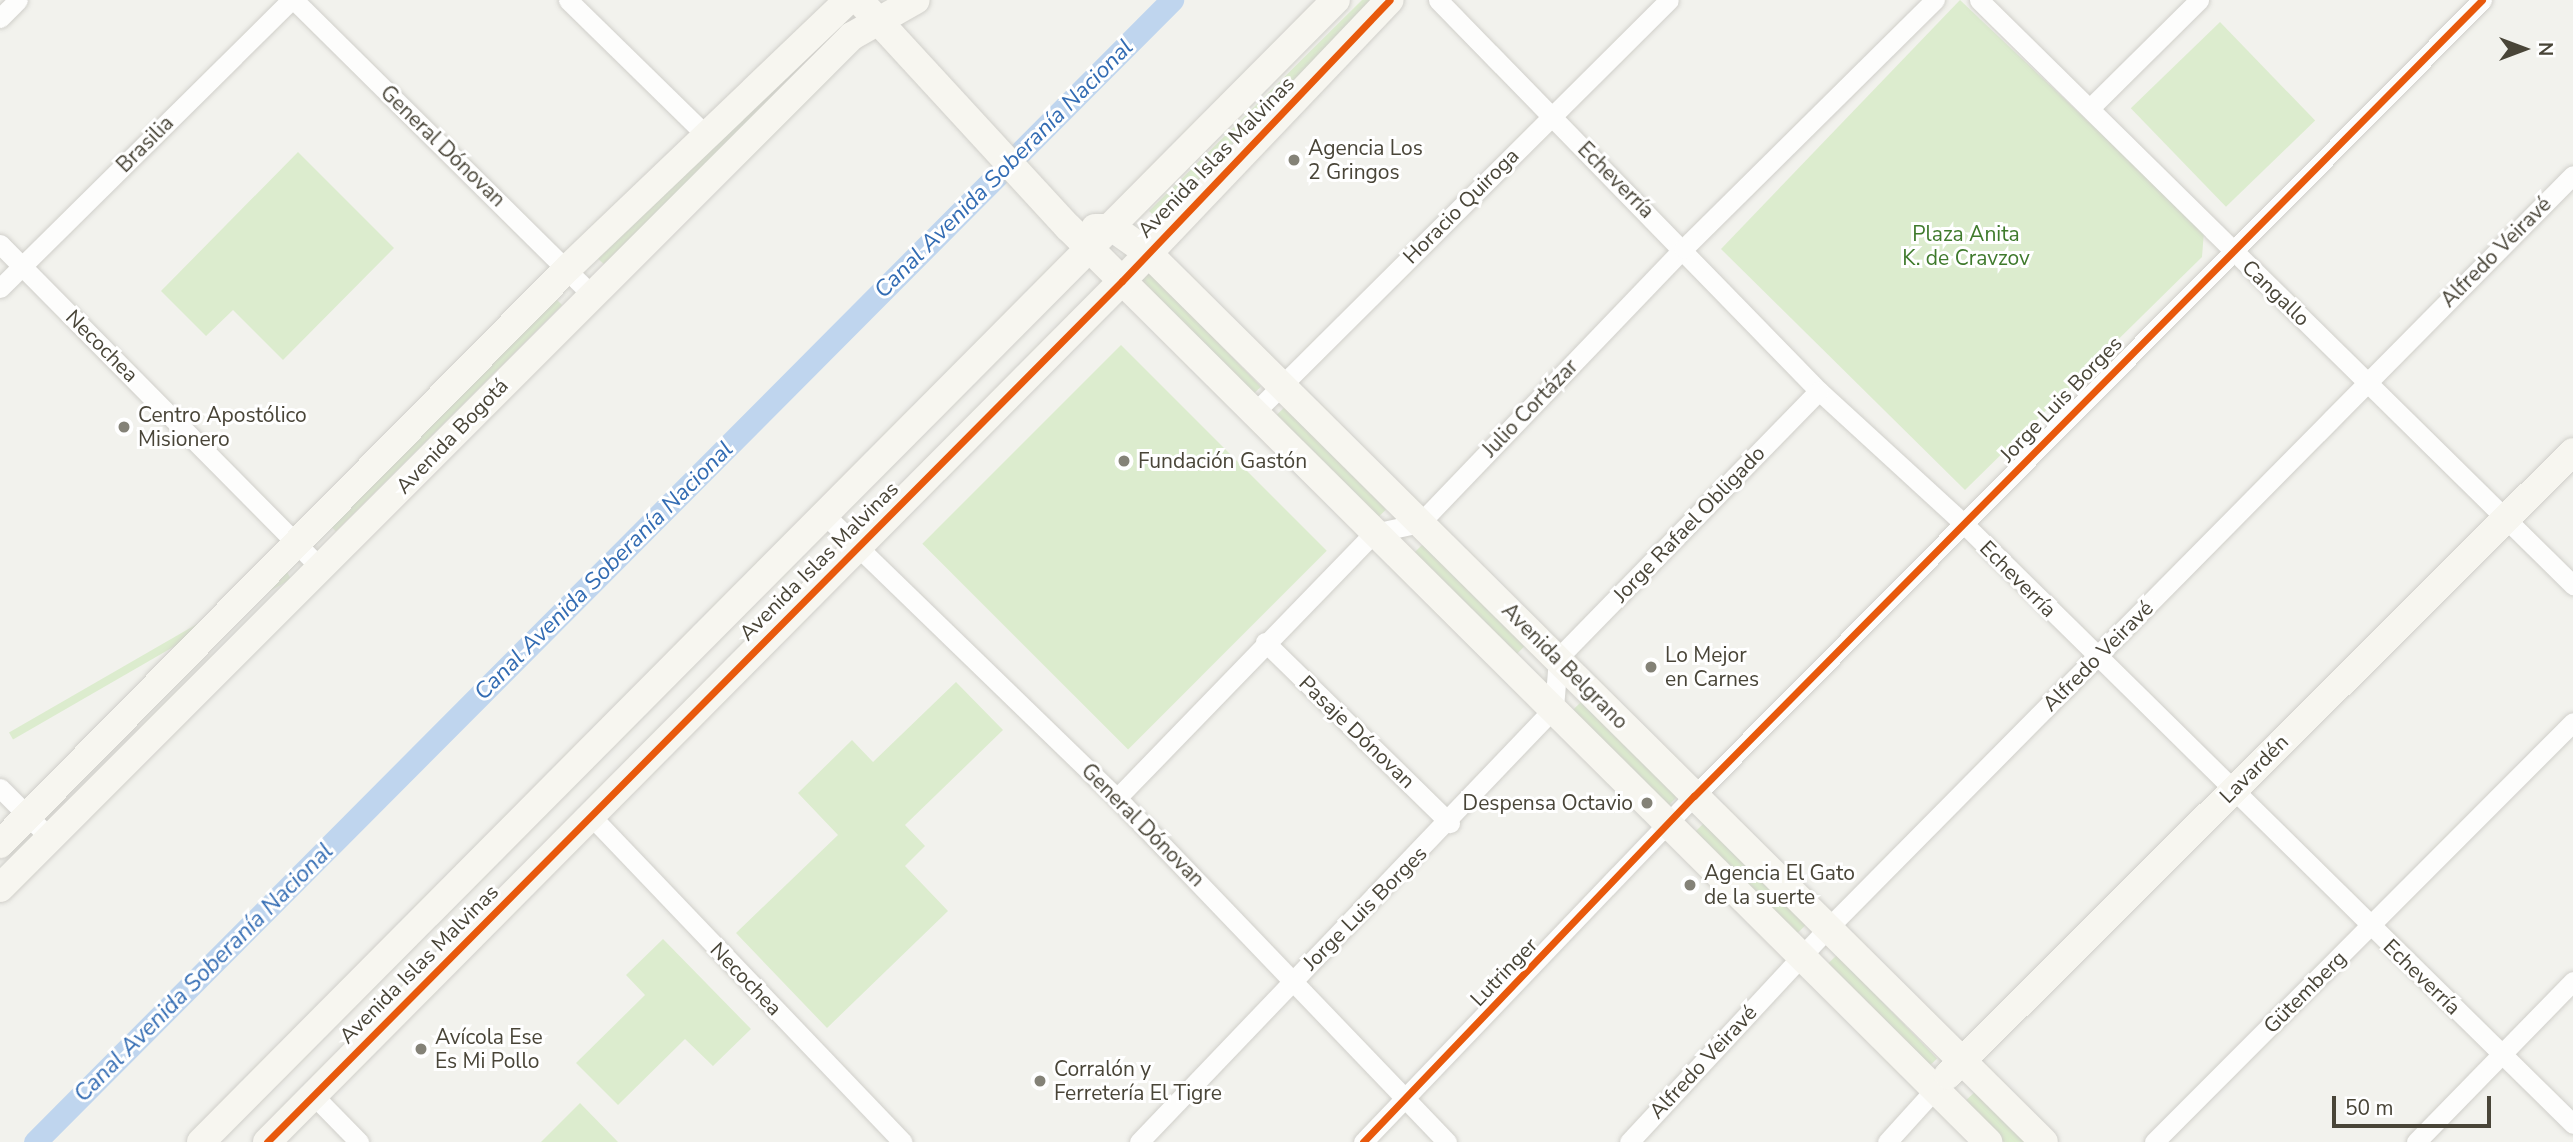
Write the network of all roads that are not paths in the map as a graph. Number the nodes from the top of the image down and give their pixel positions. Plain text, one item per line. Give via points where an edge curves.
1 (18, 0) edge
2 (292, 0) edge
3 (568, 0) edge
4 (848, 0) edge
5 (859, 0) edge
6 (916, 0) edge
7 (1336, 0) edge
8 (1390, 0) edge
9 (1438, 0) edge
10 (1669, 0) edge
11 (1935, 0) edge
12 (1979, 0) edge
13 (2199, 0) edge
14 (2482, 0) edge
15 (0, 18) edge
16 (880, 20) junction
17 (2091, 107) junction
18 (1552, 116) junction
19 (707, 136) junction
20 (2573, 175) edge
21 (1068, 227) junction
22 (1114, 228) junction
23 (0, 244) edge
24 (1684, 248) junction
25 (1091, 250) junction
26 (2231, 251) junction
27 (1148, 253) junction
28 (22, 266) junction
29 (568, 268) junction
30 (1122, 281) junction
31 (0, 288) edge
32 (591, 294) junction
33 (2368, 382) junction
34 (1282, 386) junction
35 (1819, 391) junction
36 (1254, 413) junction
37 (2573, 452) edge
38 (827, 517) junction
39 (2505, 520) junction
40 (1420, 523) junction
41 (1964, 524) junction
42 (1374, 533) junction
43 (296, 540) junction
44 (857, 547) junction
45 (322, 569) junction
46 (2573, 586) edge
47 (1265, 642) junction
48 (2096, 657) junction
49 (1558, 658) junction
50 (1554, 708) junction
51 (2573, 722) edge
52 (0, 788) edge
53 (2230, 792) junction
54 (1694, 796) junction
55 (1117, 797) junction
56 (28, 816) junction
57 (591, 816) junction
58 (1450, 823) junction
59 (1669, 826) junction
60 (50, 838) junction
61 (0, 844) edge
62 (0, 888) edge
63 (2370, 927) junction
64 (1828, 928) junction
65 (1802, 955) junction
66 (2573, 981) edge
67 (1290, 985) junction
68 (2502, 1053) junction
69 (1962, 1062) junction
70 (1936, 1088) junction
71 (313, 1095) junction
72 (1405, 1100) junction
73 (2573, 1124) edge
74 (201, 1142) edge
75 (267, 1142) edge
76 (359, 1142) edge
77 (902, 1142) edge
78 (1139, 1142) edge
79 (1363, 1142) edge
80 (1447, 1142) edge
81 (1629, 1142) edge
82 (1886, 1142) edge
83 (1988, 1142) edge
84 (2044, 1142) edge
85 (2154, 1142) edge
86 (2416, 1142) edge

1 - 15 street
2 - 28 street, Brasilia
2 - 29 street, General Dónovan
3 - 19 street
4 - 19 main road, Avenida Bogotá
5 - 16 main road, Avenida Belgrano
6 - 16 main road, Avenida Bogotá
7 - 22 main road, Avenida Islas Malvinas
8 - 27 main road, Avenida Islas Malvinas
9 - 18 street, Echeverría
10 - 18 street, Horacio Quiroga
11 - 24 street, Julio Cortázar
12 - 17 street, Cangallo
13 - 17 street
14 - 26 street, Jorge Luis Borges
16 - 21 main road, Avenida Belgrano via 975,130
16 - 32 main road, Avenida Bogotá via 852,36
17 - 26 street, Cangallo
18 - 24 street, Echeverría
18 - 34 street, Horacio Quiroga
19 - 29 main road, Avenida Bogotá
20 - 33 street, Alfredo Veiravé
21 - 22 main road
21 - 25 main road, Avenida Belgrano
22 - 25 main road, Avenida Islas Malvinas
22 - 27 main road, Avenida Belgrano
23 - 28 street, Necochea
24 - 35 street, Echeverría
24 - 40 street, Julio Cortázar
25 - 30 main road, Avenida Belgrano
25 - 38 main road, Avenida Islas Malvinas
26 - 33 street, Cangallo
26 - 41 street, Jorge Luis Borges
27 - 30 main road, Avenida Islas Malvinas
27 - 34 main road, Avenida Belgrano
28 - 31 street, Brasilia
28 - 43 street, Necochea
29 - 32 street, General Dónovan
29 - 43 main road, Avenida Bogotá
30 - 36 main road, Avenida Belgrano
30 - 44 main road, Avenida Islas Malvinas
32 - 45 main road, Avenida Bogotá
33 - 39 street, Cangallo
33 - 48 street, Alfredo Veiravé
34 - 36 street, Horacio Quiroga
34 - 40 main road, Avenida Belgrano
35 - 41 street, Echeverría
35 - 49 street, Jorge Rafael Obligado
36 - 42 main road, Avenida Belgrano
37 - 39 main road, Lavardén
38 - 44 street, General Dónovan
38 - 74 main road, Avenida Islas Malvinas
39 - 46 street, Cangallo
39 - 53 main road, Lavardén
40 - 42 street
40 - 49 main road, Avenida Belgrano
41 - 48 street, Echeverría
41 - 54 street, Jorge Luis Borges
42 - 47 street
42 - 50 main road, Avenida Belgrano
43 - 45 street, Necochea
43 - 56 main road, Avenida Bogotá
44 - 55 street, General Dónovan
44 - 57 main road, Avenida Islas Malvinas
45 - 60 main road, Avenida Bogotá
47 - 55 street
47 - 58 street, Pasaje Dónovan
48 - 53 street, Echeverría
48 - 64 street, Alfredo Veiravé
49 - 50 street
49 - 54 main road, Avenida Belgrano
50 - 58 street, Jorge Luis Borges
50 - 59 main road, Avenida Belgrano
51 - 63 street, Gütemberg
52 - 56 street
53 - 63 street, Echeverría
53 - 69 main road, Lavardén
54 - 59 street, Jorge Luis Borges
54 - 64 main road, Avenida Belgrano
55 - 67 street, General Dónovan via 1280,964
56 - 60 street
56 - 61 main road, Avenida Bogotá
57 - 71 main road, Avenida Islas Malvinas
57 - 77 street, Necochea
58 - 67 street, Jorge Luis Borges
59 - 65 main road, Avenida Belgrano
59 - 72 street, Lutringer
60 - 62 main road, Avenida Bogotá
63 - 68 street, Echeverría
63 - 85 street, Gütemberg
64 - 65 street, Alfredo Veiravé
64 - 69 main road, Avenida Belgrano
65 - 70 main road, Avenida Belgrano
65 - 81 street, Alfredo Veiravé
66 - 68 street
67 - 72 street, General Dónovan
67 - 78 street, Jorge Luis Borges
68 - 73 street, Echeverría
68 - 86 street
69 - 70 main road, Lavardén
69 - 84 main road, Avenida Belgrano
70 - 82 street
70 - 83 main road, Avenida Belgrano
71 - 75 main road, Avenida Islas Malvinas
71 - 76 street
72 - 79 street, Lutringer
72 - 80 street, General Dónovan

